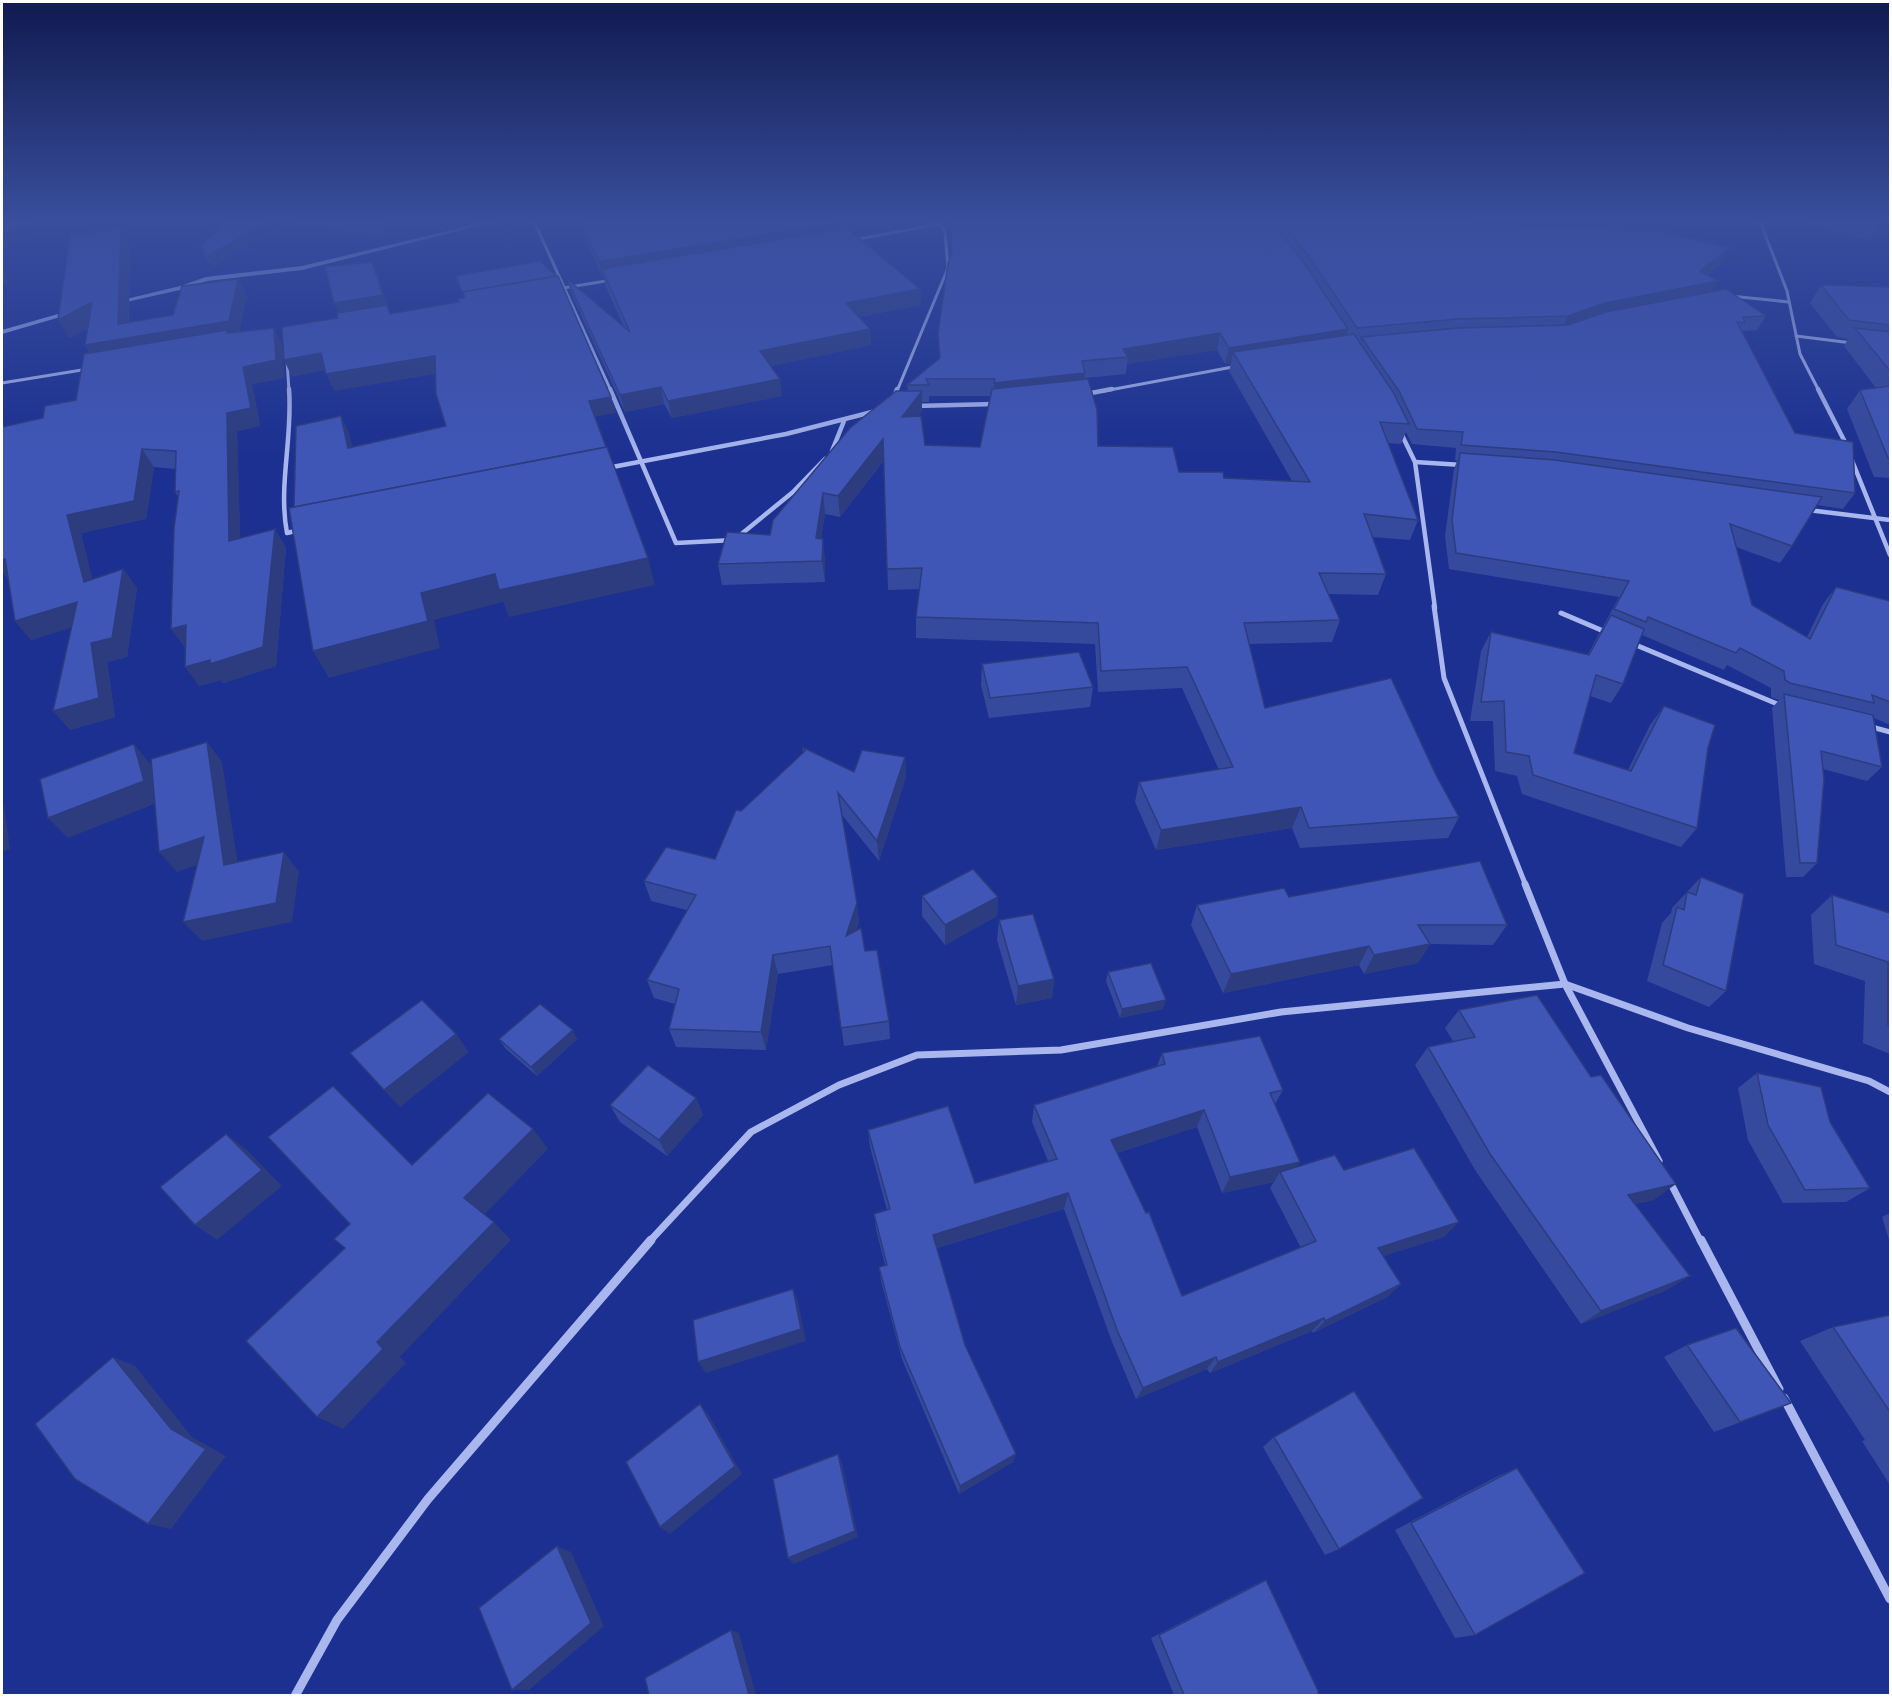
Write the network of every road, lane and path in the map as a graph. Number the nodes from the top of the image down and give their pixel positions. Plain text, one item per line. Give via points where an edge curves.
1 (572, 300) edge
2 (935, 300) edge
3 (1776, 300) edge
4 (1789, 302) joint
5 (1796, 336) junction
6 (1855, 344) edge
7 (287, 358) edge
8 (1240, 366) edge
9 (98, 367) edge
10 (2, 383) edge
11 (1083, 395) edge
12 (1004, 404) edge
13 (891, 406) edge
14 (913, 406) edge
15 (881, 409) edge
16 (1395, 420) edge
17 (843, 421) junction
18 (643, 460) junction
19 (1415, 462) junction
20 (1470, 466) edge
21 (597, 470) edge
22 (1799, 508) edge
23 (1874, 519) junction
24 (1890, 520) edge
25 (310, 528) edge
26 (1890, 555) edge
27 (1561, 613) dead end
28 (1615, 636) edge
29 (1625, 641) edge
30 (1787, 707) edge
31 (1856, 724) edge
32 (1890, 732) edge
33 (1565, 984) junction
34 (1890, 1092) edge
35 (1661, 1164) edge
36 (1666, 1175) edge
37 (1890, 1599) edge
38 (295, 1695) edge

1 - 18 street
2 - 13 street
3 - 4 street
4 - 5 street
5 - 6 street
5 - 23 street via 1800,354 1842,434
7 - 25 street via 291,414 283,511 287,533
8 - 11 street
9 - 10 street
12 - 14 street
15 - 17 street
16 - 19 street
17 - 18 street
17 - 18 street via 834,449 793,492 734,540 676,543
18 - 21 street
19 - 20 street
19 - 33 street via 1444,678
22 - 23 street
23 - 24 street
23 - 26 street
27 - 28 street
29 - 30 street
31 - 32 street
33 - 34 street via 1688,1028 1869,1081
33 - 35 street
33 - 38 street via 1281,1012 1061,1050 917,1055 839,1085 751,1132 622,1271 428,1499 337,1620
36 - 37 street

